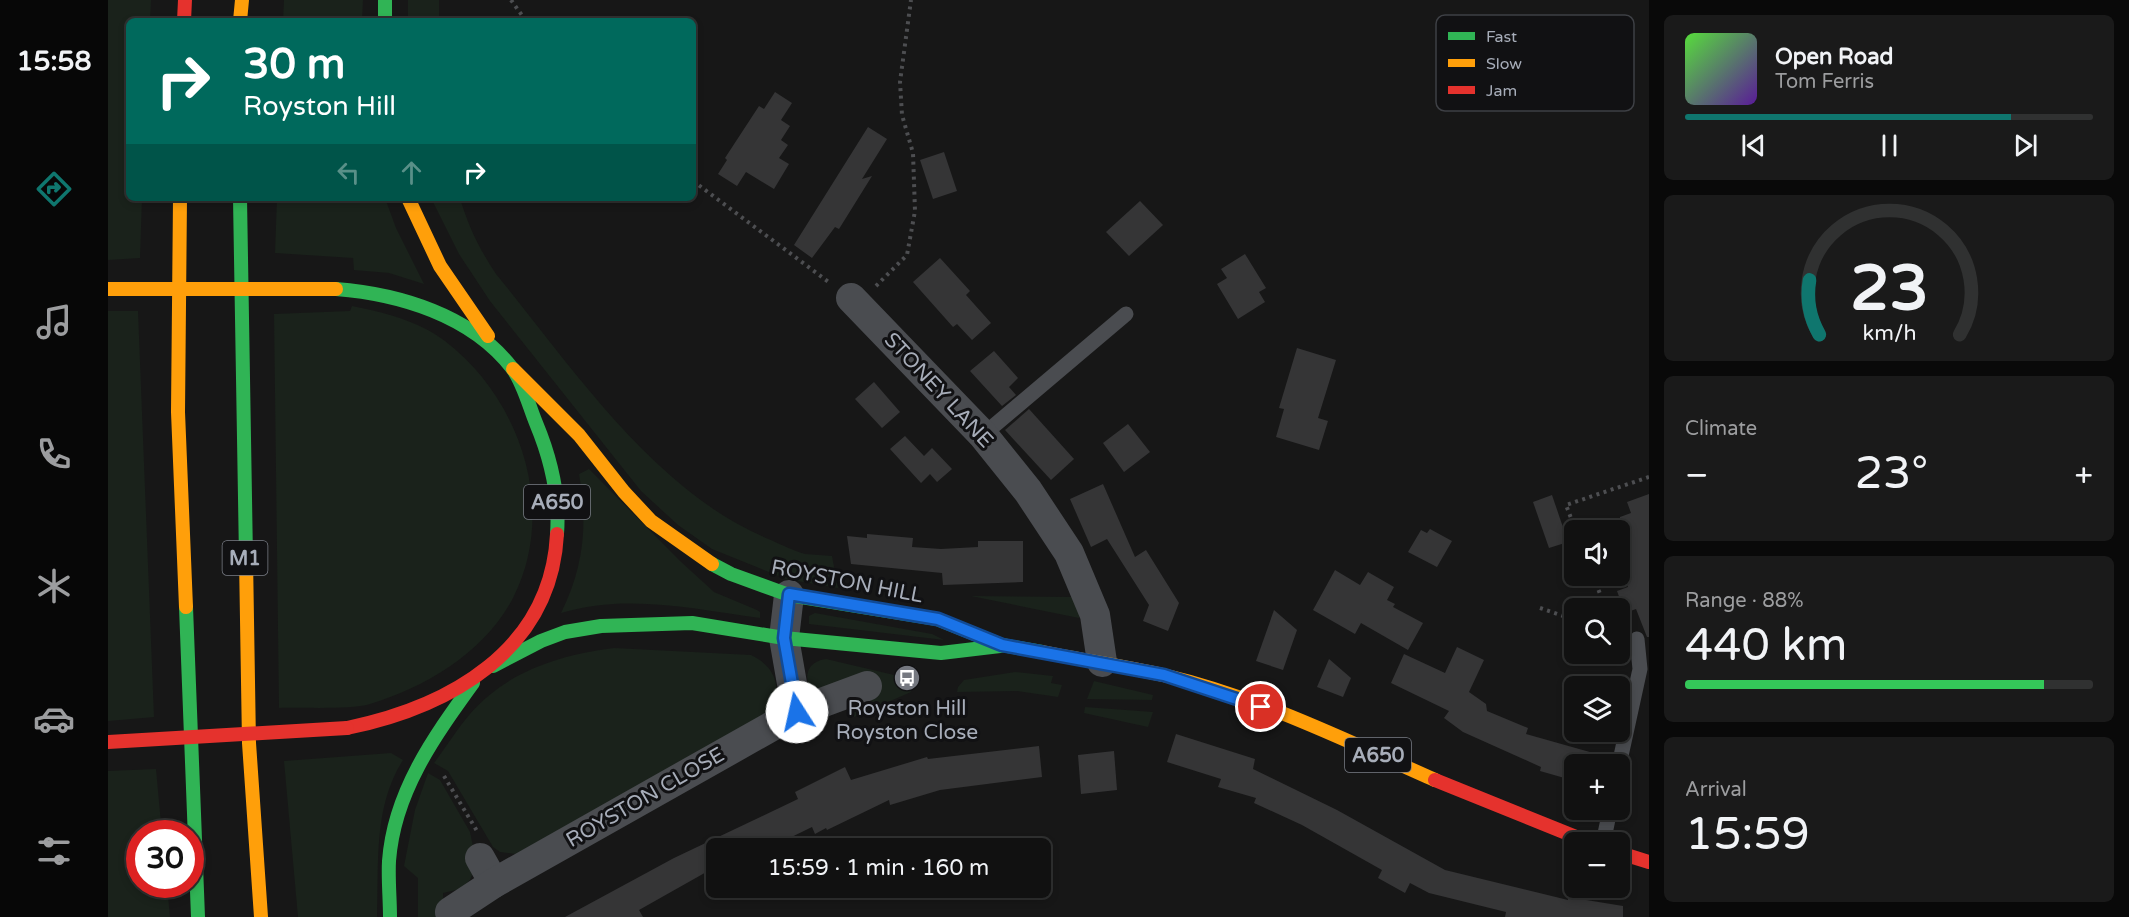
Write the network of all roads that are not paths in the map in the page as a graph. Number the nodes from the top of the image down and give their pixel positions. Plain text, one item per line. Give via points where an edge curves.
1 (184, 0) edge
2 (242, 0) edge
3 (385, 0) edge
4 (184, 18) edge
5 (240, 18) edge
6 (385, 18) edge
7 (180, 201) edge
8 (240, 201) edge
9 (409, 201) edge
10 (108, 289) edge
11 (854, 302) road end
12 (1126, 314) dead end
13 (509, 365) junction
14 (983, 435) junction
15 (789, 594) junction
16 (784, 638) junction
17 (1636, 639) dead end
18 (1002, 645) junction
19 (1102, 662) junction
20 (482, 674) junction
21 (867, 686) dead end
22 (797, 712) junction
23 (108, 742) edge
24 (1621, 754) edge
25 (1564, 832) edge
26 (1630, 856) edge
27 (1649, 862) edge
28 (450, 912) dead end
29 (198, 917) edge
30 (261, 917) edge
31 (390, 917) edge

1 - 4 main road
2 - 5 main road
3 - 6 main road
7 - 29 main road via 178,412
8 - 30 main road, M1 via 249,743
9 - 13 main road via 440,266
10 - 13 main road, A650, bridge via 381,292 422,305 459,324
11 - 14 street, STONEY LANE
12 - 14 lane
13 - 15 main road, ROYSTON HILL / A650 via 579,435 651,521 675,541 731,574
13 - 20 main road, A650 via 548,452 557,491 556,544 547,584 528,624
14 - 19 street, STONEY LANE via 1028,491 1069,553 1095,615
15 - 16 street
15 - 18 main road, ROYSTON HILL / A650 via 938,619
16 - 18 main road, ROYSTON HILL / A650 via 941,653
16 - 20 main road, ROYSTON HILL / A650 via 692,623 601,626 541,641
16 - 22 street
17 - 24 lane via 1640,669
18 - 19 main road, ROYSTON HILL / A650
19 - 25 main road, ROYSTON HILL / A650 via 1164,675 1242,699
20 - 23 main road, A650, bridge via 395,717 347,728
20 - 31 main road via 426,748 403,796 389,861
21 - 22 street, ROYSTON CLOSE
22 - 28 street, ROYSTON CLOSE via 487,870
26 - 27 main road

